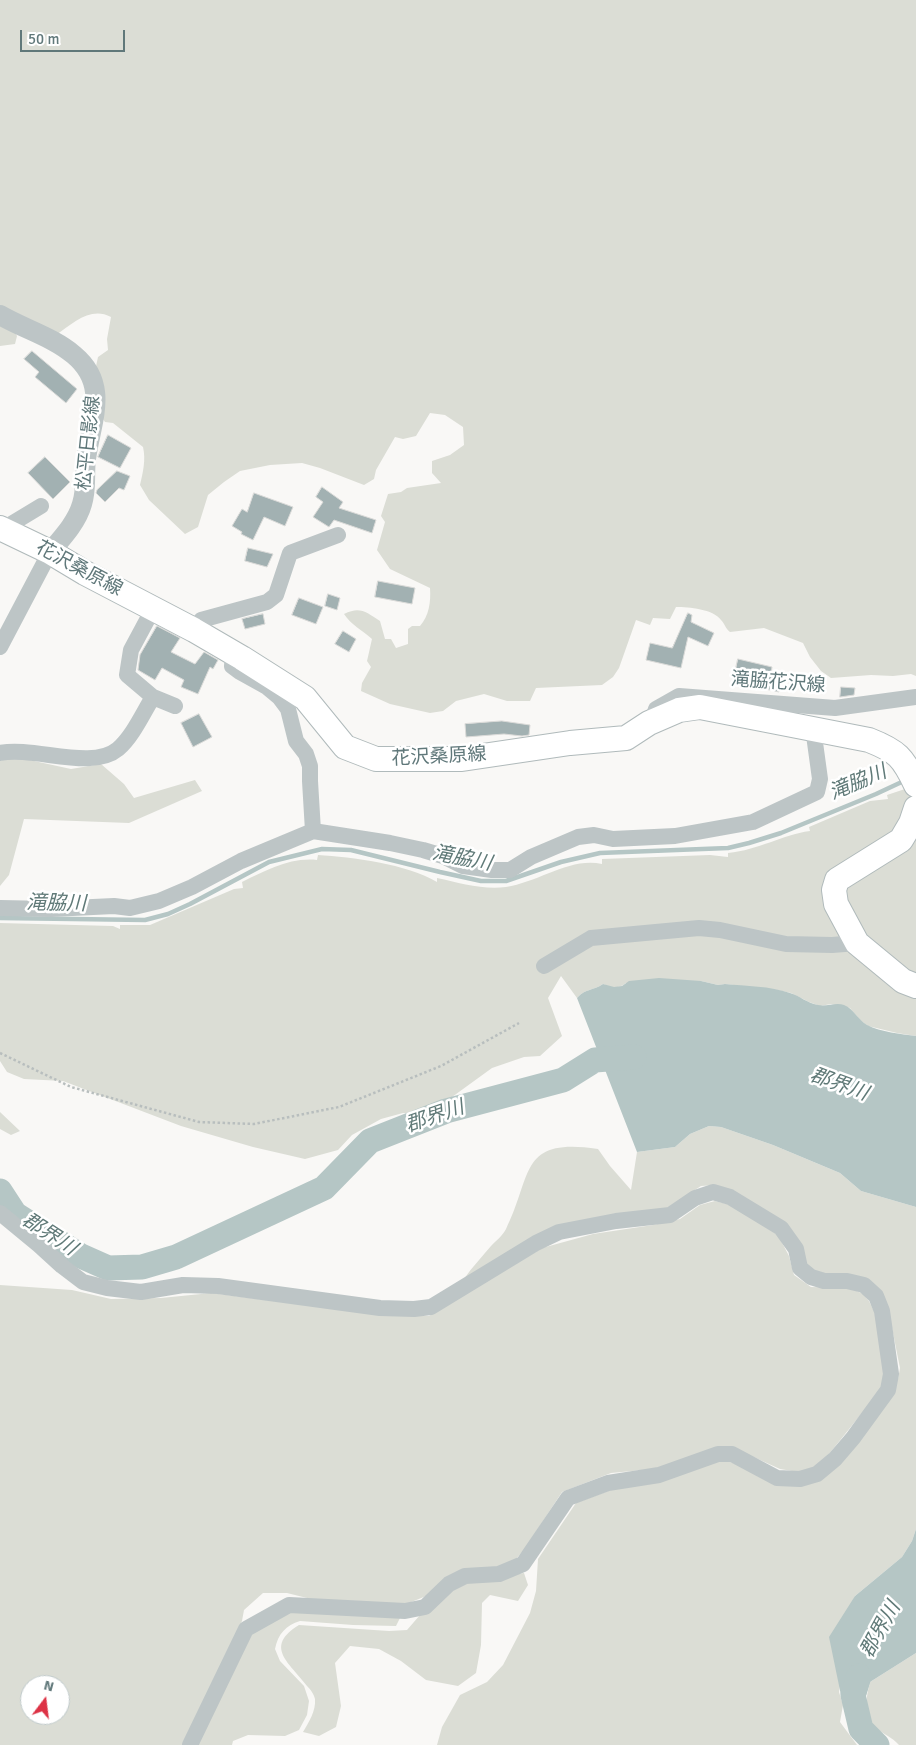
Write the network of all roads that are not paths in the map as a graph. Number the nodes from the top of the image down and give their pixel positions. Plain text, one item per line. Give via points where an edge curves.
1 (0, 315) edge
2 (40, 506) dead end
3 (2, 528) edge
4 (338, 535) dead end
5 (50, 552) junction
6 (153, 609) junction
7 (194, 630) junction
8 (0, 647) edge
9 (234, 654) junction
10 (916, 696) edge
11 (153, 697) junction
12 (175, 706) dead end
13 (649, 723) junction
14 (812, 728) junction
15 (0, 753) edge
16 (913, 777) edge
17 (916, 808) edge
18 (313, 831) junction
19 (0, 908) edge
20 (857, 943) junction
21 (544, 966) dead end
22 (916, 986) edge
23 (0, 1213) edge
24 (190, 1745) edge

1 - 5 street, 松平日影線 via 75,356 88,371 96,393 82,506
2 - 3 street
3 - 5 main road, 花沢桑原線
4 - 7 street via 290,553 276,595 267,602 201,620
5 - 6 main road, 花沢桑原線
5 - 8 street
6 - 7 main road, 花沢桑原線
6 - 11 street via 131,650 127,675
7 - 9 main road, 花沢桑原線
9 - 13 main road, 花沢桑原線 via 305,698 346,747 376,760 462,759 626,738
9 - 18 street via 232,666 267,687 288,710 296,741 310,766
10 - 13 street, 滝脇花沢線 via 835,708 679,696 656,709
11 - 12 street
11 - 15 street via 127,739 107,755 79,759 22,751
13 - 14 main road, 花沢桑原線 via 679,710 700,707
14 - 16 main road, 花沢桑原線 via 869,740 890,748 903,760
14 - 18 street via 820,779 817,792 753,822 675,836 578,837 510,870 463,866 422,850
17 - 20 main road via 901,840 837,880 834,890 836,904
18 - 19 street via 159,901 130,908
20 - 21 street via 786,944 700,928 591,938
20 - 22 main road via 903,981
23 - 24 street via 83,1282 107,1288 141,1292 183,1285 218,1286 380,1308 414,1309 431,1307 559,1232 670,1215 695,1198 713,1192 730,1197 781,1228 796,1249 800,1268 811,1277 864,1285 876,1296 882,1311 892,1374 888,1390 853,1438 817,1474 800,1480 778,1478 732,1454 718,1454 659,1475 608,1483 568,1498 523,1564 499,1574 465,1576 450,1584 425,1607 405,1611 289,1605 246,1629

